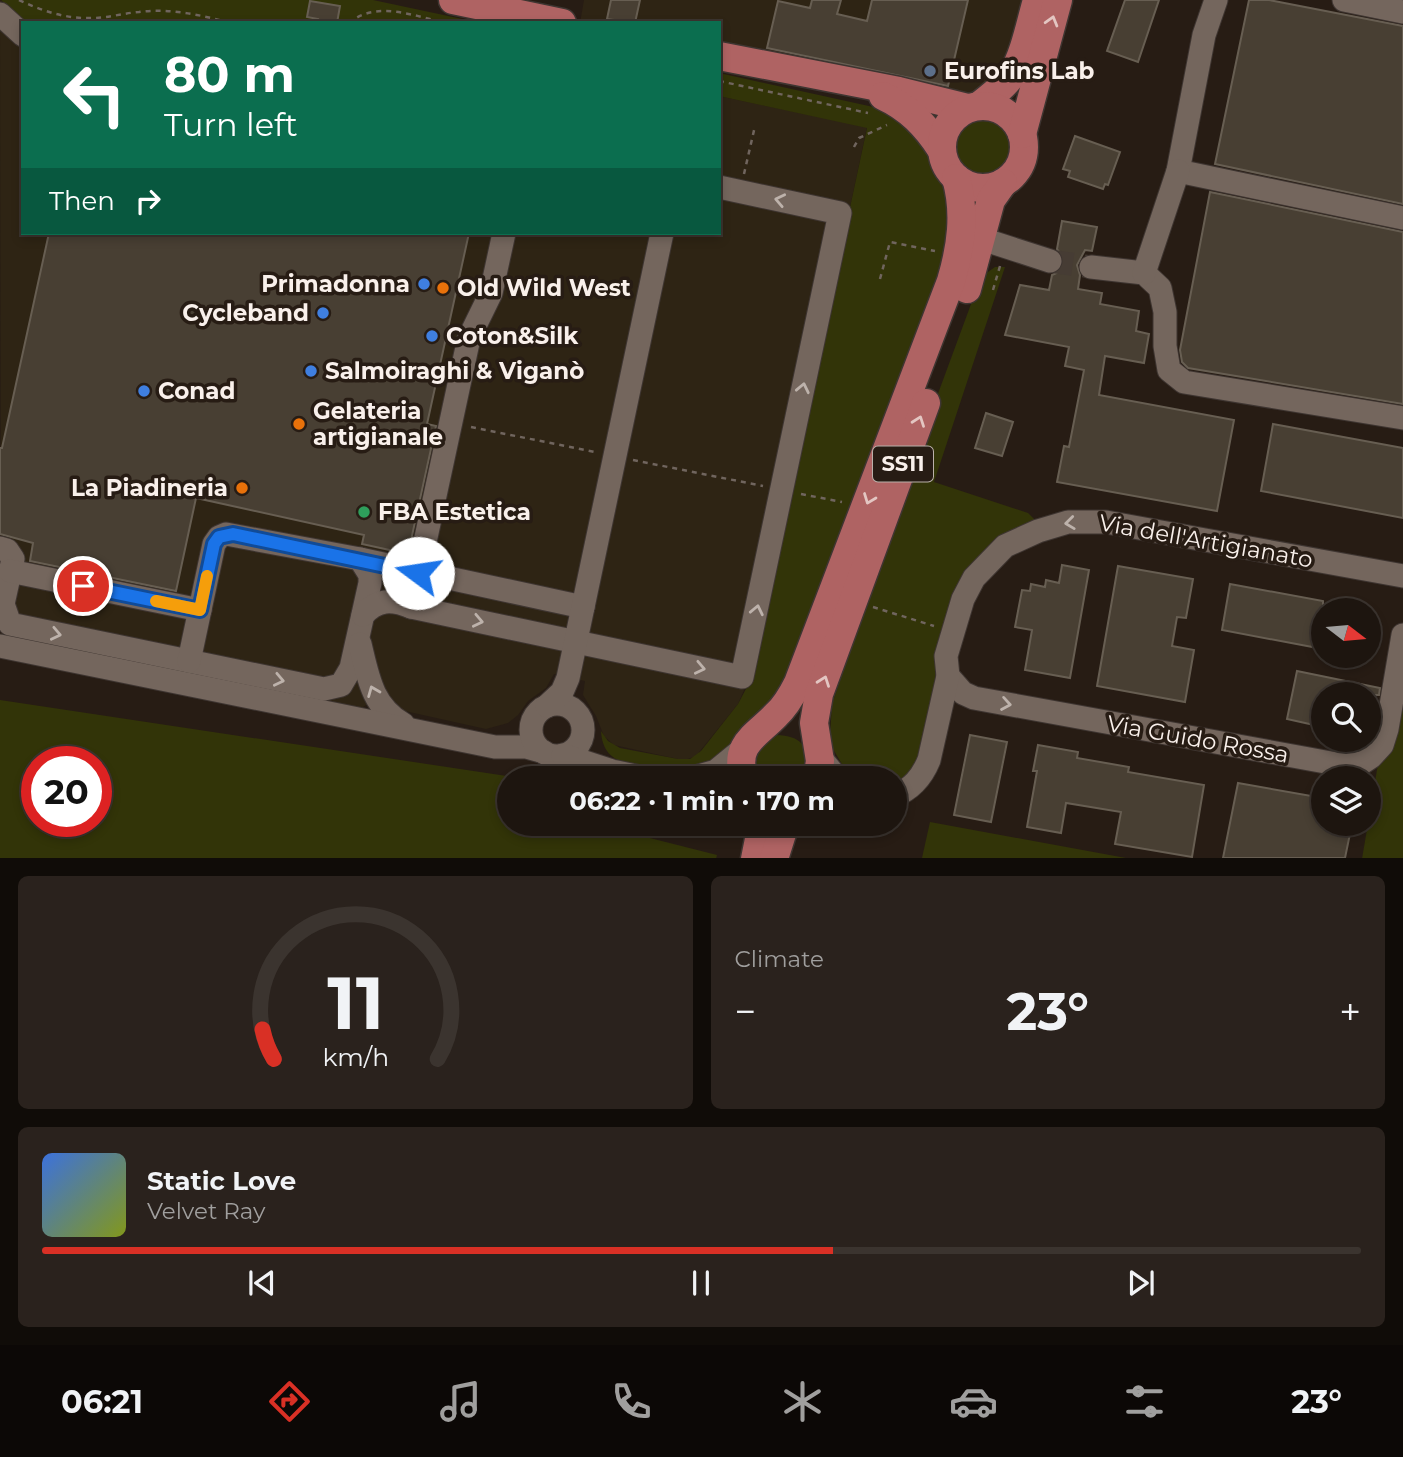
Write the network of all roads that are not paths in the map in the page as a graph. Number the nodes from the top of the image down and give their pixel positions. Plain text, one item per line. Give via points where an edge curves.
1 (453, 0) edge
2 (1037, 0) edge
3 (1058, 0) edge
4 (1216, 0) edge
5 (1343, 0) edge
6 (1403, 12) edge
7 (553, 21) edge
8 (721, 56) edge
9 (858, 85) junction
10 (974, 107) junction
11 (1022, 134) junction
12 (941, 149) junction
13 (1178, 171) junction
14 (956, 178) junction
15 (1003, 183) junction
16 (730, 190) edge
17 (1403, 218) edge
18 (503, 235) edge
19 (662, 235) edge
20 (994, 243) junction
21 (1050, 261) tunnel mouth
22 (1091, 267) tunnel mouth
23 (1143, 273) junction
24 (1403, 418) edge
25 (0, 548) edge
26 (360, 559) junction
27 (10, 571) junction
28 (418, 573) junction
29 (1403, 576) edge
30 (411, 607) junction
31 (583, 607) junction
32 (200, 610) junction
33 (3, 616) edge
34 (360, 625) junction
35 (1403, 635) edge
36 (576, 642) junction
37 (0, 646) edge
38 (189, 661) junction
39 (948, 676) junction
40 (568, 678) junction
41 (572, 708) junction
42 (540, 712) junction
43 (412, 729) junction
44 (583, 731) junction
45 (753, 738) junction
46 (470, 741) junction
47 (554, 754) junction
48 (818, 761) edge
49 (593, 766) edge
50 (613, 766) edge
51 (722, 766) edge
52 (742, 766) edge
53 (907, 789) edge
54 (760, 836) edge
55 (781, 836) edge
56 (755, 858) edge
57 (774, 858) edge

1 - 7 main road
2 - 10 main road via 1012,75
11 -> 3 main road, SS11
4 - 13 street via 1203,35
5 - 6 street
8 - 9 main road
9 - 10 main road
9 - 12 main road via 906,110 924,124
10 - 11 main road via 995,107 1009,115
10 - 12 main road via 948,124
11 - 15 main road, SS11 via 1020,165
12 - 14 main road, SS11
13 - 17 street
13 - 23 street
14 - 15 main road via 984,188
14 -> 45 main road, SS11 via 962,206 951,281 796,686
15 - 20 main road, SS11 via 991,200
36 -> 16 street via 743,677 840,213
18 - 28 street via 491,293 469,338
19 - 31 street
20 - 21 street
48 -> 20 main road, SS11 via 817,702 962,306
22 - 23 street
23 - 24 street via 1160,288 1169,370 1184,382
25 - 27 street via 13,559
26 - 28 street
26 - 32 street via 226,534 214,544
26 - 34 street via 370,575
27 - 32 street
27 - 33 street
28 - 30 street
28 - 31 street
29 -> 39 street, Via dell'Artigianato via 1118,524 1068,522 1010,543 974,578 945,660
30 - 34 street via 381,602
30 -> 36 street
31 - 36 street
32 - 38 street
33 -> 38 street
38 -> 34 street via 333,689 347,678
43 -> 34 street via 394,719 370,688
39 -> 35 street, Via Guido Rossa via 959,690 974,698 1357,764 1382,745
36 - 40 street
37 - 43 street
39 - 53 street, Via dell'Artigianato via 929,760
40 - 41 street
40 - 42 street via 562,692
41 - 42 street via 564,704
41 - 44 street via 579,714
42 - 46 street via 524,730 507,739
42 - 47 street via 531,733 538,747
43 - 46 street
44 - 47 street via 578,746
44 - 50 street via 599,760
45 - 48 main road via 774,724 793,726 805,732
45 - 51 street
45 - 52 main road
46 - 47 street
47 - 49 street
54 - 56 main road
55 - 57 main road

